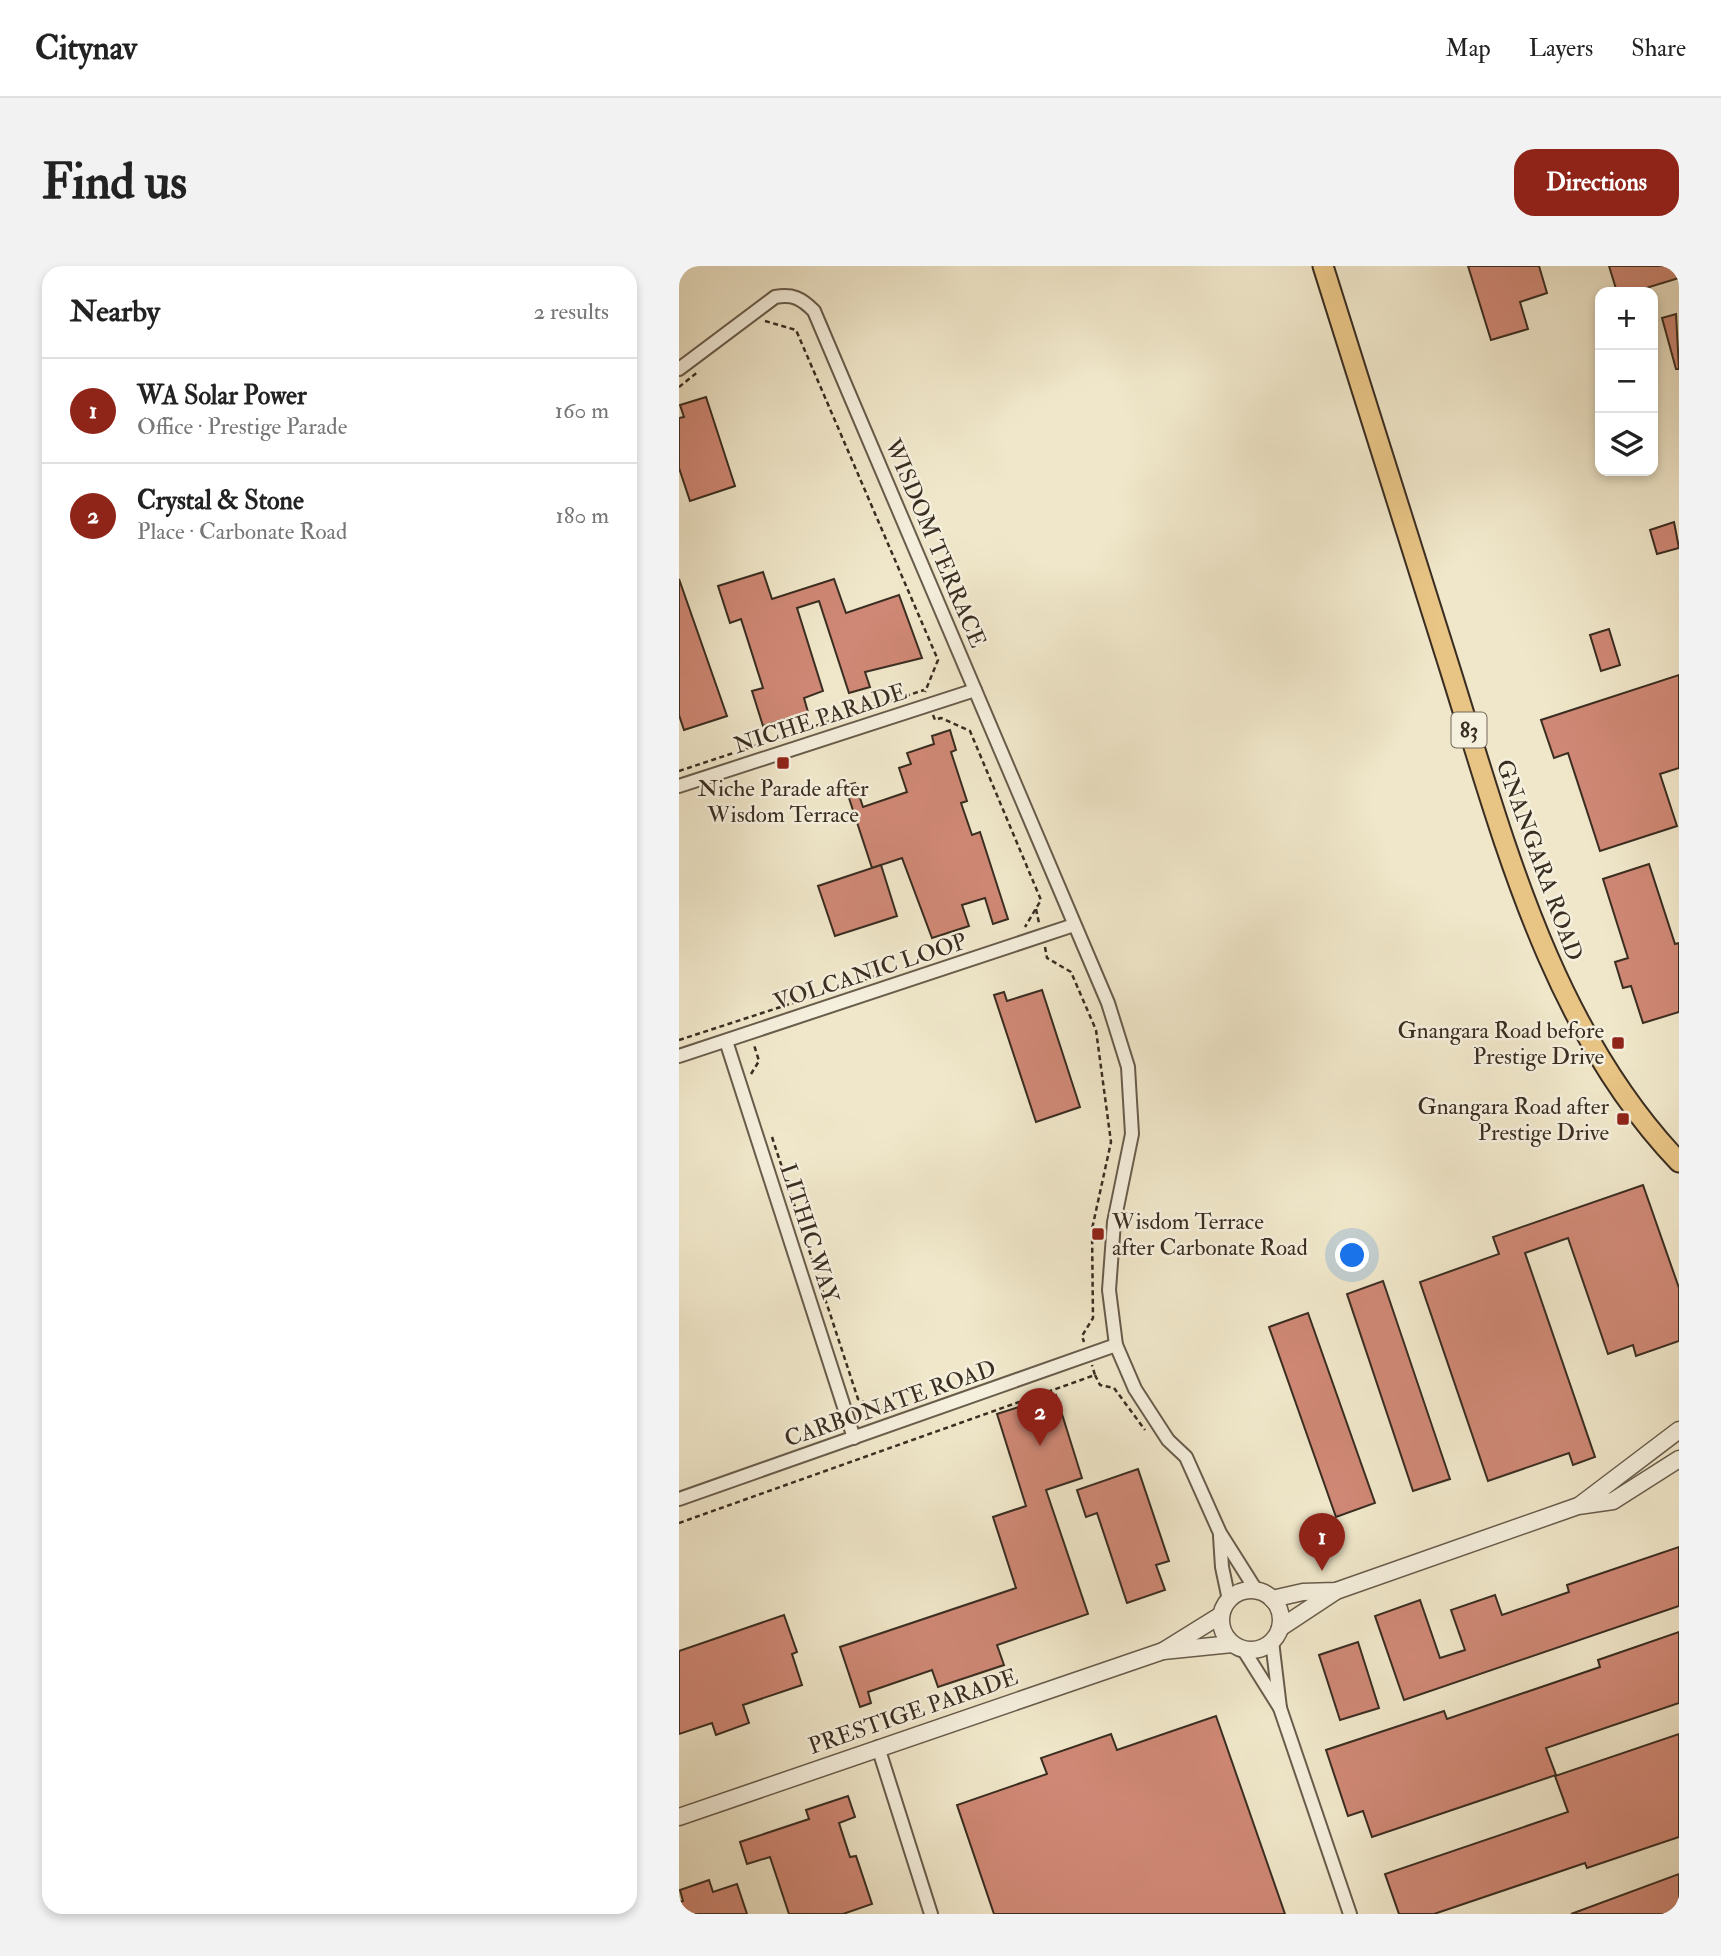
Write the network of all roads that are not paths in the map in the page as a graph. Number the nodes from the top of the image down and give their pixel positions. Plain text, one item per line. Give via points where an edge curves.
1 (1323, 266) edge
2 (679, 369) edge
3 (975, 690) junction
4 (679, 786) edge
5 (1074, 925) junction
6 (726, 1041) junction
7 (679, 1056) edge
8 (1679, 1162) edge
9 (1116, 1345) junction
10 (1679, 1430) edge
11 (854, 1438) junction
12 (1664, 1442) junction
13 (1679, 1459) edge
14 (679, 1499) edge
15 (1578, 1506) junction
16 (1220, 1533) junction
17 (1256, 1590) junction
18 (1336, 1591) junction
19 (1272, 1599) junction
20 (1225, 1607) junction
21 (1276, 1634) junction
22 (1238, 1646) junction
23 (1163, 1650) junction
24 (1280, 1708) junction
25 (878, 1747) junction
26 (679, 1816) edge
27 (931, 1914) edge
28 (1350, 1914) edge

1 - 8 main road, GNANGARA ROAD / 83 via 1500,830 1546,958 1638,1116
2 - 3 street, WISDOM TERRACE via 775,297 802,299 814,311
3 - 4 street, NICHE PARADE
3 - 5 street, WISDOM TERRACE
5 - 6 street, VOLCANIC LOOP
5 - 9 street, WISDOM TERRACE via 1108,1003 1128,1067 1132,1134 1114,1222 1109,1290
6 - 7 street, VOLCANIC LOOP
6 - 11 street, LITHIC WAY
9 - 11 street, CARBONATE ROAD
9 - 16 street, WISDOM TERRACE via 1135,1390 1168,1440 1186,1457
10 - 12 street
11 - 14 street, CARBONATE ROAD
12 - 13 street
12 - 15 street
13 - 15 street via 1613,1501
15 - 18 street
16 - 17 street
16 - 20 street
17 - 19 street
17 - 20 street via 1237,1593
18 - 19 street
18 - 21 street
19 - 21 street via 1281,1618
20 - 22 street via 1223,1631
20 - 23 street, PRESTIGE PARADE
21 - 22 street via 1259,1649
21 - 24 street
22 - 23 street, PRESTIGE PARADE
22 - 24 street
23 - 25 street, PRESTIGE PARADE
24 - 28 street
25 - 26 street, PRESTIGE PARADE
25 - 27 street

